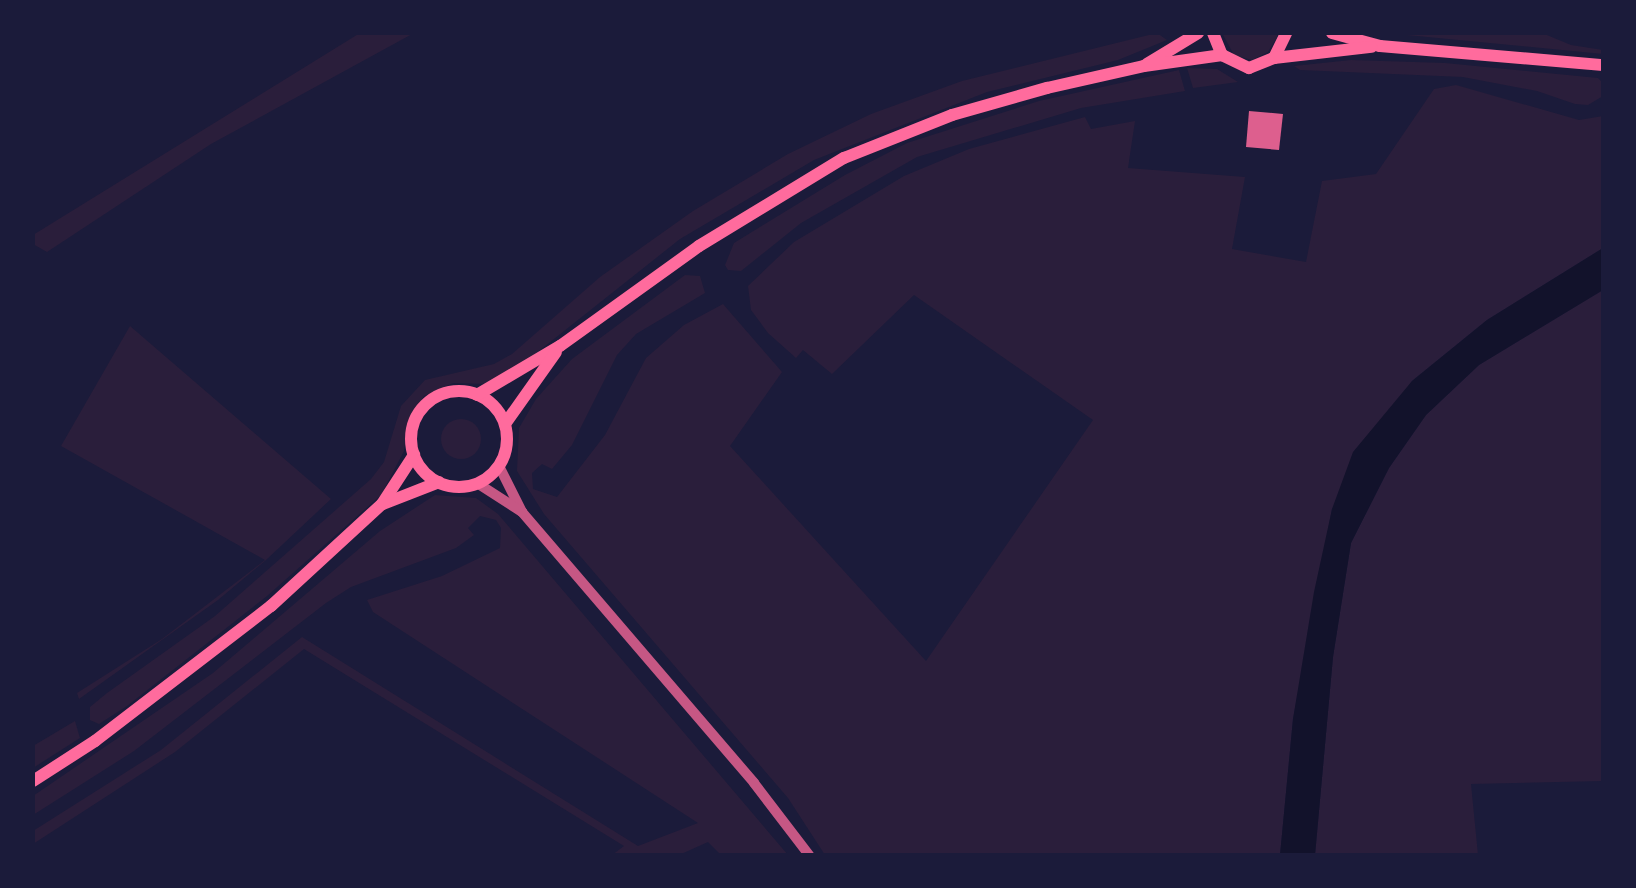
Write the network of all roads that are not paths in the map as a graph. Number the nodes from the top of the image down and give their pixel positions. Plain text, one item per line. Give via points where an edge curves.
1 (1198, 33) edge
2 (1213, 33) edge
3 (1286, 33) edge
4 (1332, 33) edge
5 (1380, 46) junction
6 (1222, 55) junction
7 (1274, 58) junction
8 (1144, 65) junction
9 (1603, 65) edge
10 (560, 346) junction
11 (477, 395) junction
12 (505, 424) junction
13 (414, 455) junction
14 (499, 466) junction
15 (439, 482) junction
16 (477, 483) junction
17 (382, 505) junction
18 (522, 512) junction
19 (33, 781) edge
20 (809, 855) edge

1 - 8 main road
2 - 6 main road
3 - 7 main road
4 - 5 main road
5 - 7 main road
5 - 9 main road
6 - 7 main road via 1250,68
6 - 8 main road
8 - 10 main road via 952,114 844,158 699,246
10 - 11 main road
10 - 12 main road
11 - 12 main road via 489,401
11 - 13 main road via 451,392 427,404 413,427
12 - 14 main road via 506,446
13 - 15 main road
13 - 17 main road
14 - 16 main road
14 - 18 street
15 - 16 main road via 451,486
15 - 17 main road
16 - 18 street
17 - 19 main road via 271,607 95,741
18 - 20 street

